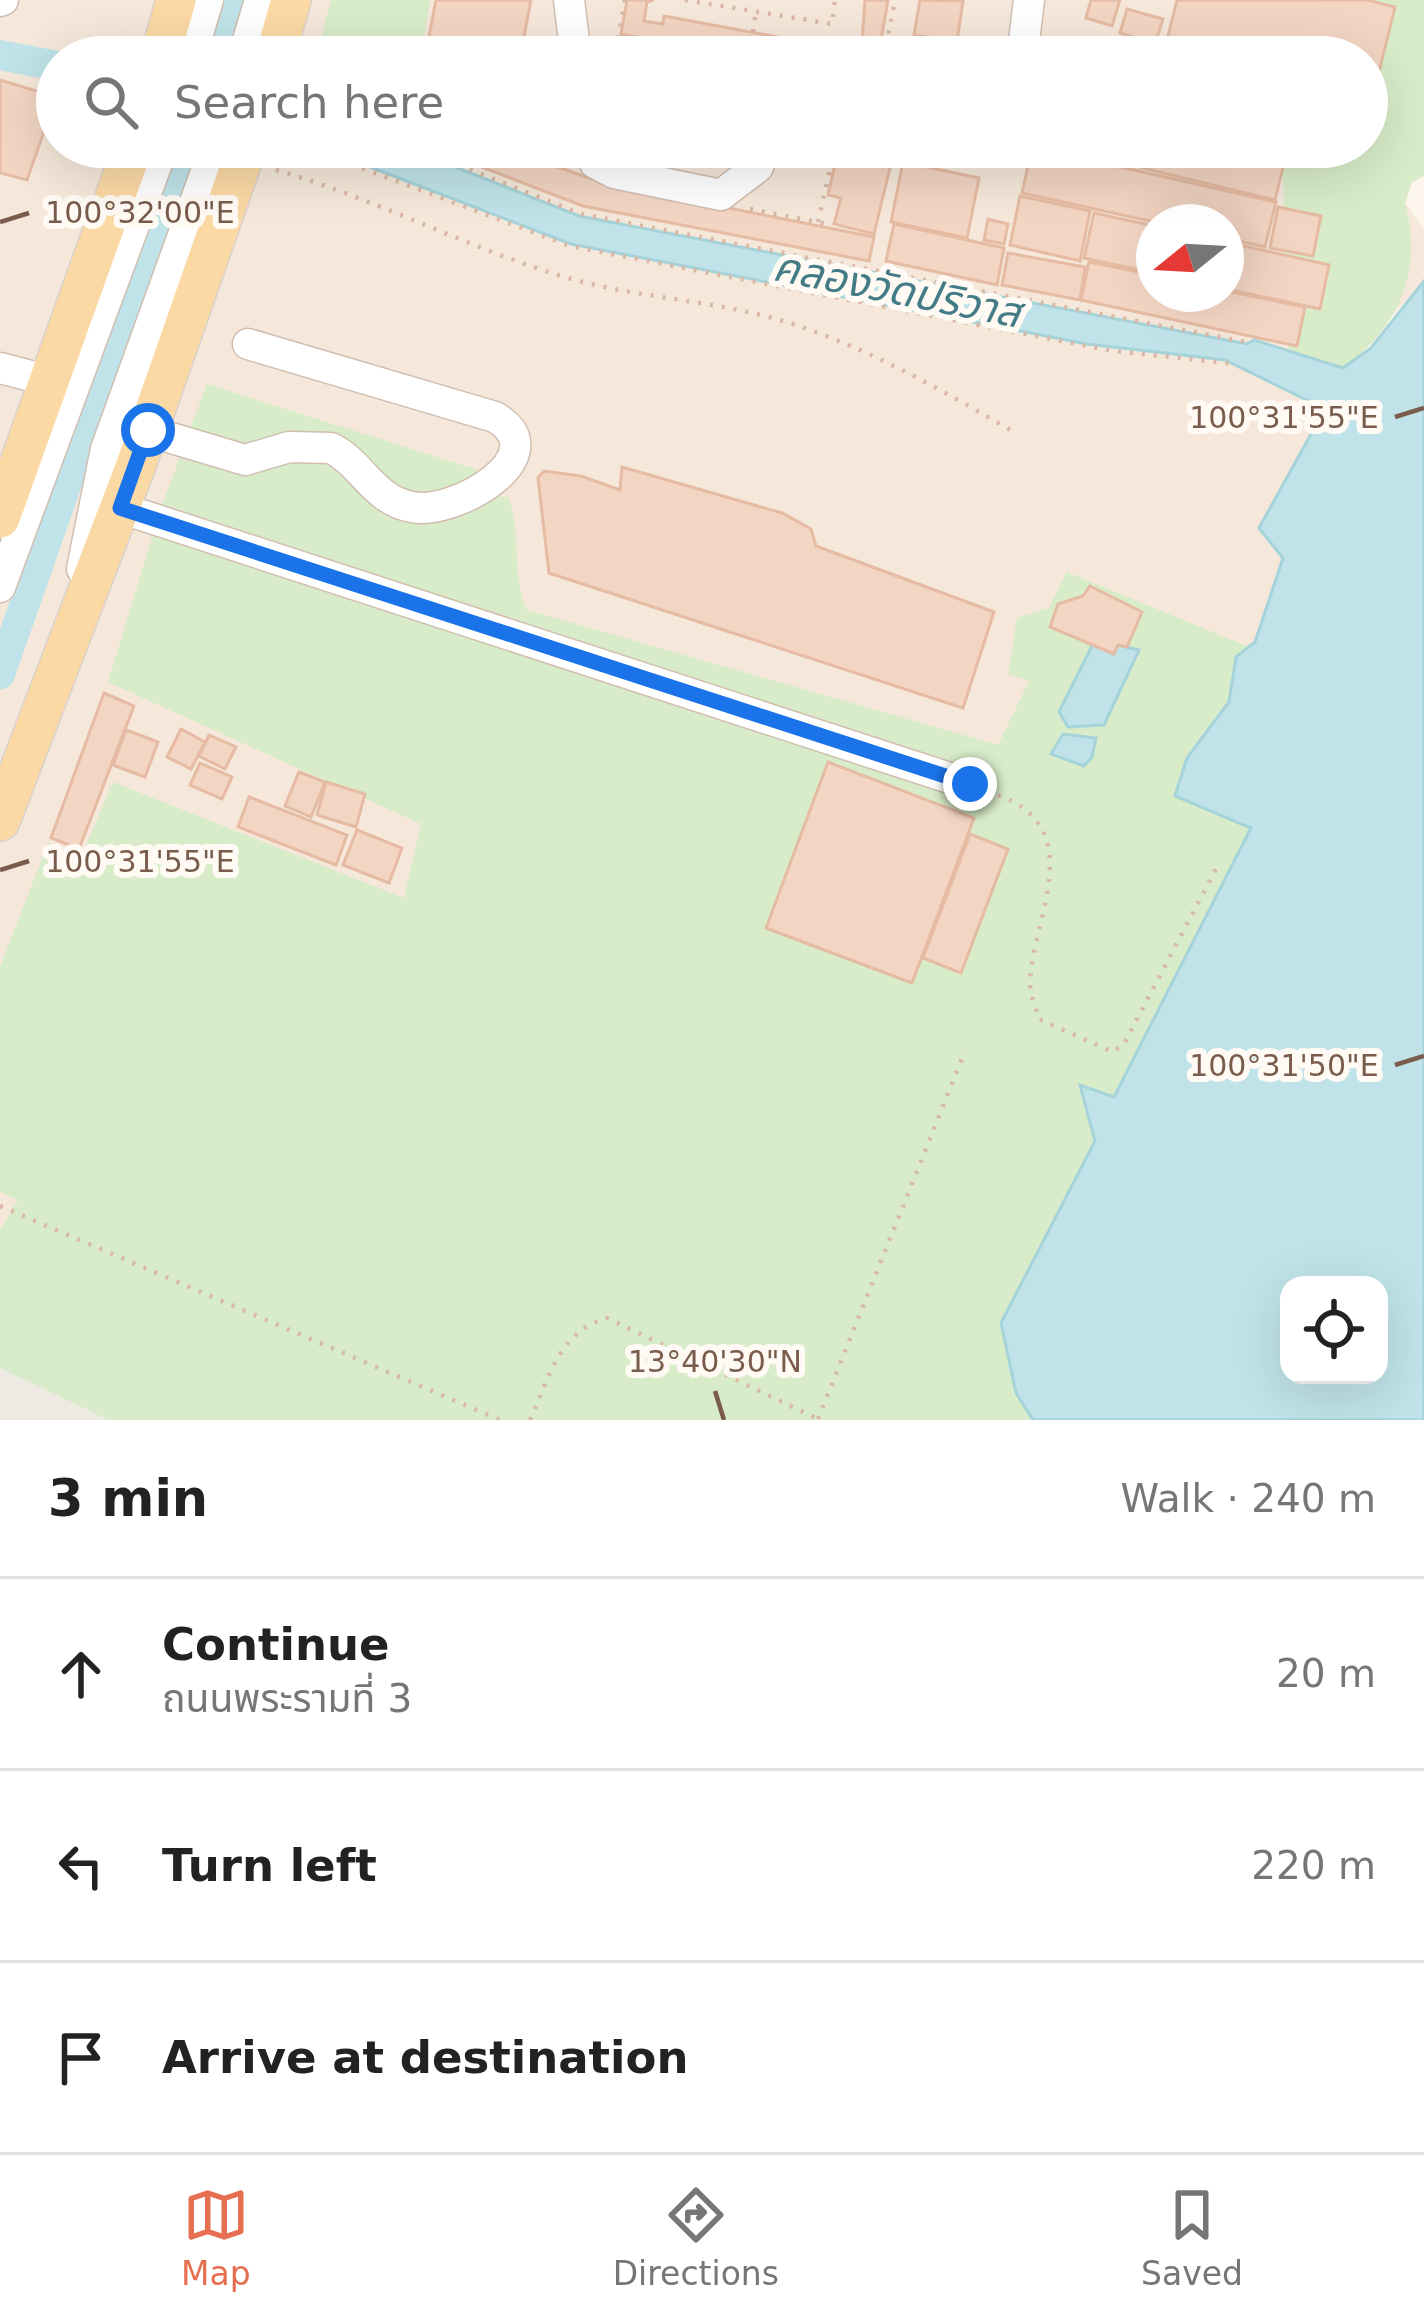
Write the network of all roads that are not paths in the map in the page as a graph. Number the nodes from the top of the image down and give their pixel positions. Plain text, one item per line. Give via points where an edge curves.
1 (176, 0) edge
2 (208, 0) edge
3 (260, 0) edge
4 (291, 0) edge
5 (569, 0) edge
6 (1029, 0) edge
7 (166, 36) edge
8 (197, 36) edge
9 (249, 36) edge
10 (280, 36) edge
11 (573, 36) edge
12 (1025, 36) edge
13 (125, 168) edge
14 (155, 168) edge
15 (228, 168) edge
16 (230, 168) edge
17 (605, 168) edge
18 (757, 168) edge
19 (248, 344) dead end
20 (1, 370) edge
21 (46, 380) junction
22 (148, 430) junction
23 (120, 508) junction
24 (0, 518) edge
25 (0, 587) edge
26 (66, 649) junction
27 (970, 784) road end
28 (0, 820) edge

1 - 7 main road
2 - 8 lane
3 - 9 lane
4 - 10 main road
5 - 11 lane
6 - 12 lane
13 - 21 main road
14 - 25 lane
15 - 26 lane via 106,449
16 - 22 main road
17 - 18 lane via 721,195
19 - 22 lane via 495,417 515,442 505,472 457,502 412,508 382,496 331,448 298,446 245,460
20 - 21 lane
21 - 24 main road
22 - 23 main road
23 - 26 main road
23 - 27 lane
26 - 28 main road

